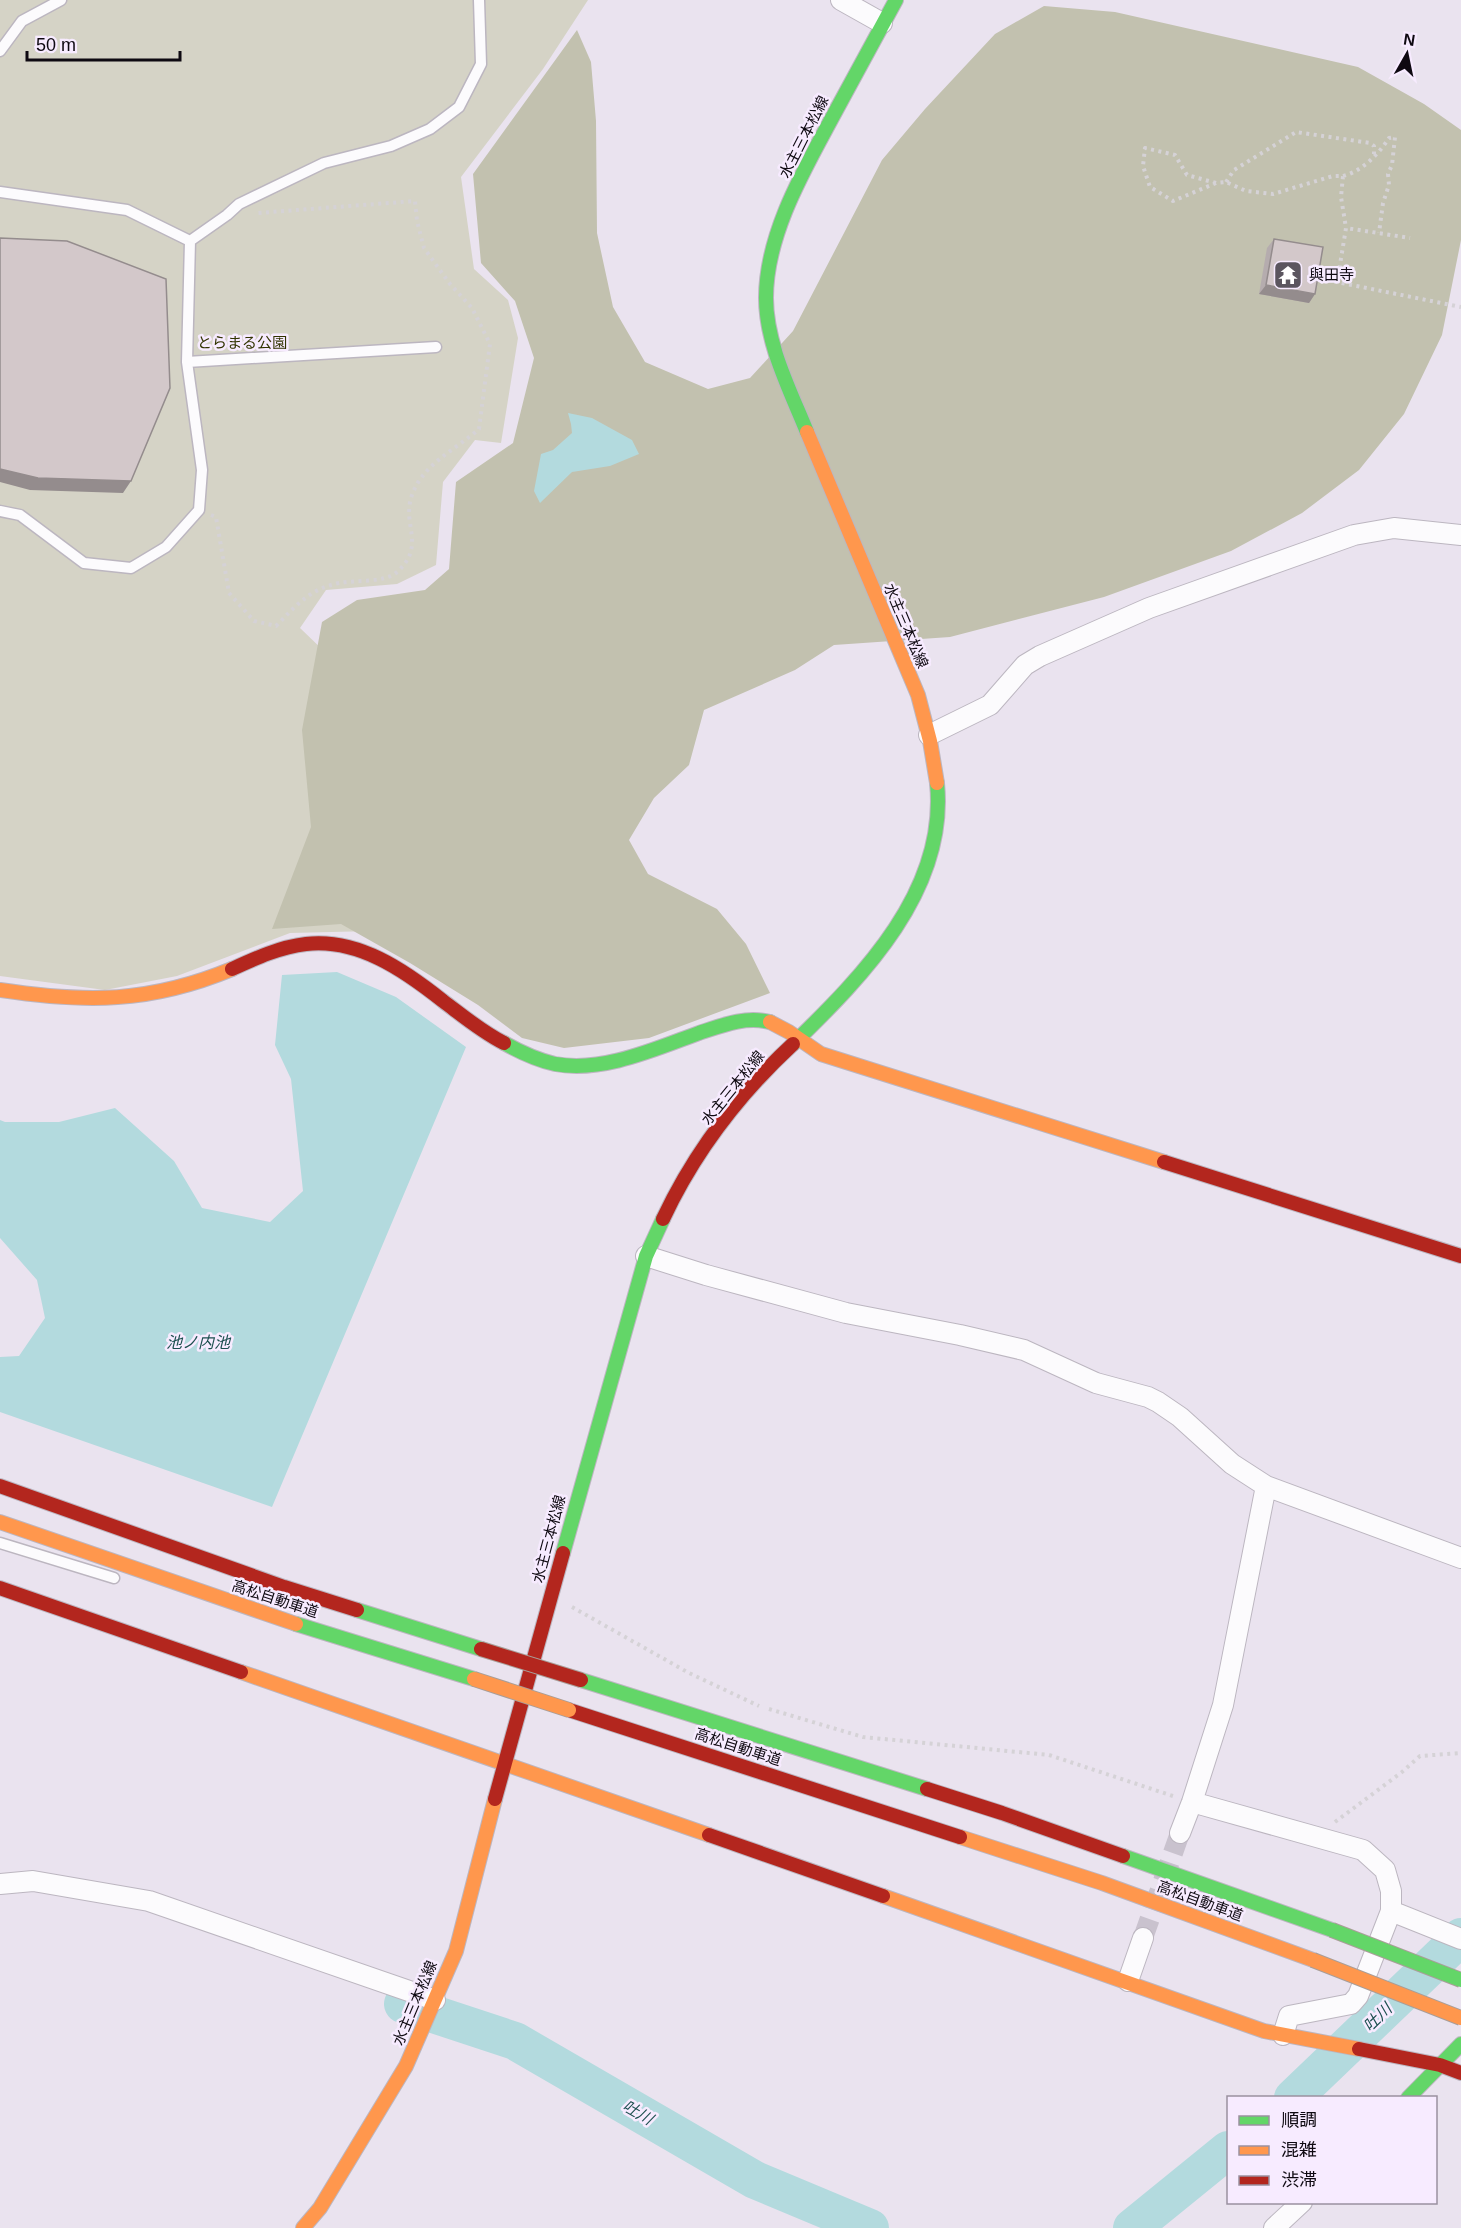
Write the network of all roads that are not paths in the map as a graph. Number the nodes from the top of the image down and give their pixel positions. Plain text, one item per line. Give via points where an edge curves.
1 (60, 0) edge
2 (479, 0) edge
3 (841, 0) edge
4 (896, 0) edge
5 (882, 23) junction
6 (0, 51) edge
7 (0, 192) edge
8 (190, 241) junction
9 (436, 347) dead end
10 (186, 362) junction
11 (0, 511) edge
12 (1461, 535) edge
13 (929, 735) junction
14 (0, 990) edge
15 (798, 1040) junction
16 (646, 1256) junction
17 (1461, 1256) edge
18 (0, 1486) edge
19 (1266, 1486) junction
20 (0, 1522) edge
21 (168, 1533) dead end
22 (0, 1543) edge
23 (1461, 1558) edge
24 (121, 1581) dead end
25 (284, 1587) junction
26 (0, 1588) edge
27 (176, 1594) dead end
28 (275, 1617) junction
29 (504, 1763) junction
30 (1192, 1802) junction
31 (1180, 1833) tunnel mouth
32 (0, 1884) edge
33 (1391, 1911) junction
34 (1454, 1936) edge
35 (1143, 1938) tunnel mouth
36 (1461, 1980) edge
37 (1128, 1982) junction
38 (435, 2000) junction
39 (1461, 2018) edge
40 (1283, 2035) junction
41 (1461, 2044) edge
42 (1440, 2065) junction
43 (1461, 2073) edge
44 (1409, 2096) edge
45 (1300, 2204) edge
46 (1281, 2225) edge
47 (303, 2228) edge

1 - 6 lane via 22,21
2 - 8 lane via 481,64 459,107 430,129 392,146 324,163 239,204
3 - 5 street
4 - 5 main road, 水主三本松線
5 - 13 main road, 水主三本松線 via 798,181 771,261 766,298 772,342 918,695
7 - 8 lane via 127,210
8 - 10 lane
9 - 10 lane
10 - 11 lane via 202,470 199,510 166,547 131,567 84,563 20,515
12 - 13 street via 1394,528 1354,535 1149,608 1040,656 1025,665 990,705
13 - 15 main road, 水主三本松線 via 938,819 921,886 892,934
14 - 15 main road via 46,997 129,999 204,980 273,951 326,943 387,962 508,1046 555,1064 583,1066 608,1062 747,1019 774,1023
15 - 16 main road, 水主三本松線 via 766,1070 721,1126 680,1187
15 - 17 main road via 821,1054
16 - 19 street via 846,1313 1024,1350 1096,1383 1158,1402 1232,1464
16 - 29 main road, 水主三本松線
18 - 25 main road, 高松自動車道
19 - 23 street
19 - 30 street via 1223,1705
20 - 28 main road, 高松自動車道
21 - 25 lane
22 - 24 lane
25 - 36 main road, 高松自動車道, bridge via 1002,1814 1332,1930
26 - 29 main road
27 - 28 lane
28 - 39 main road, 高松自動車道, bridge via 1102,1883
29 - 37 main road
29 - 38 main road, 水主三本松線 via 456,1951
30 - 31 street
30 - 33 street via 1363,1850 1385,1870
32 - 38 street via 33,1881 149,1901
33 - 34 street
33 - 40 street via 1358,1996 1351,2004 1289,2016
35 - 37 street
37 - 40 main road
38 - 47 main road, 水主三本松線 via 400,2076 320,2208
40 - 42 main road
41 - 42 main road
42 - 43 main road
42 - 44 main road
45 - 46 street

